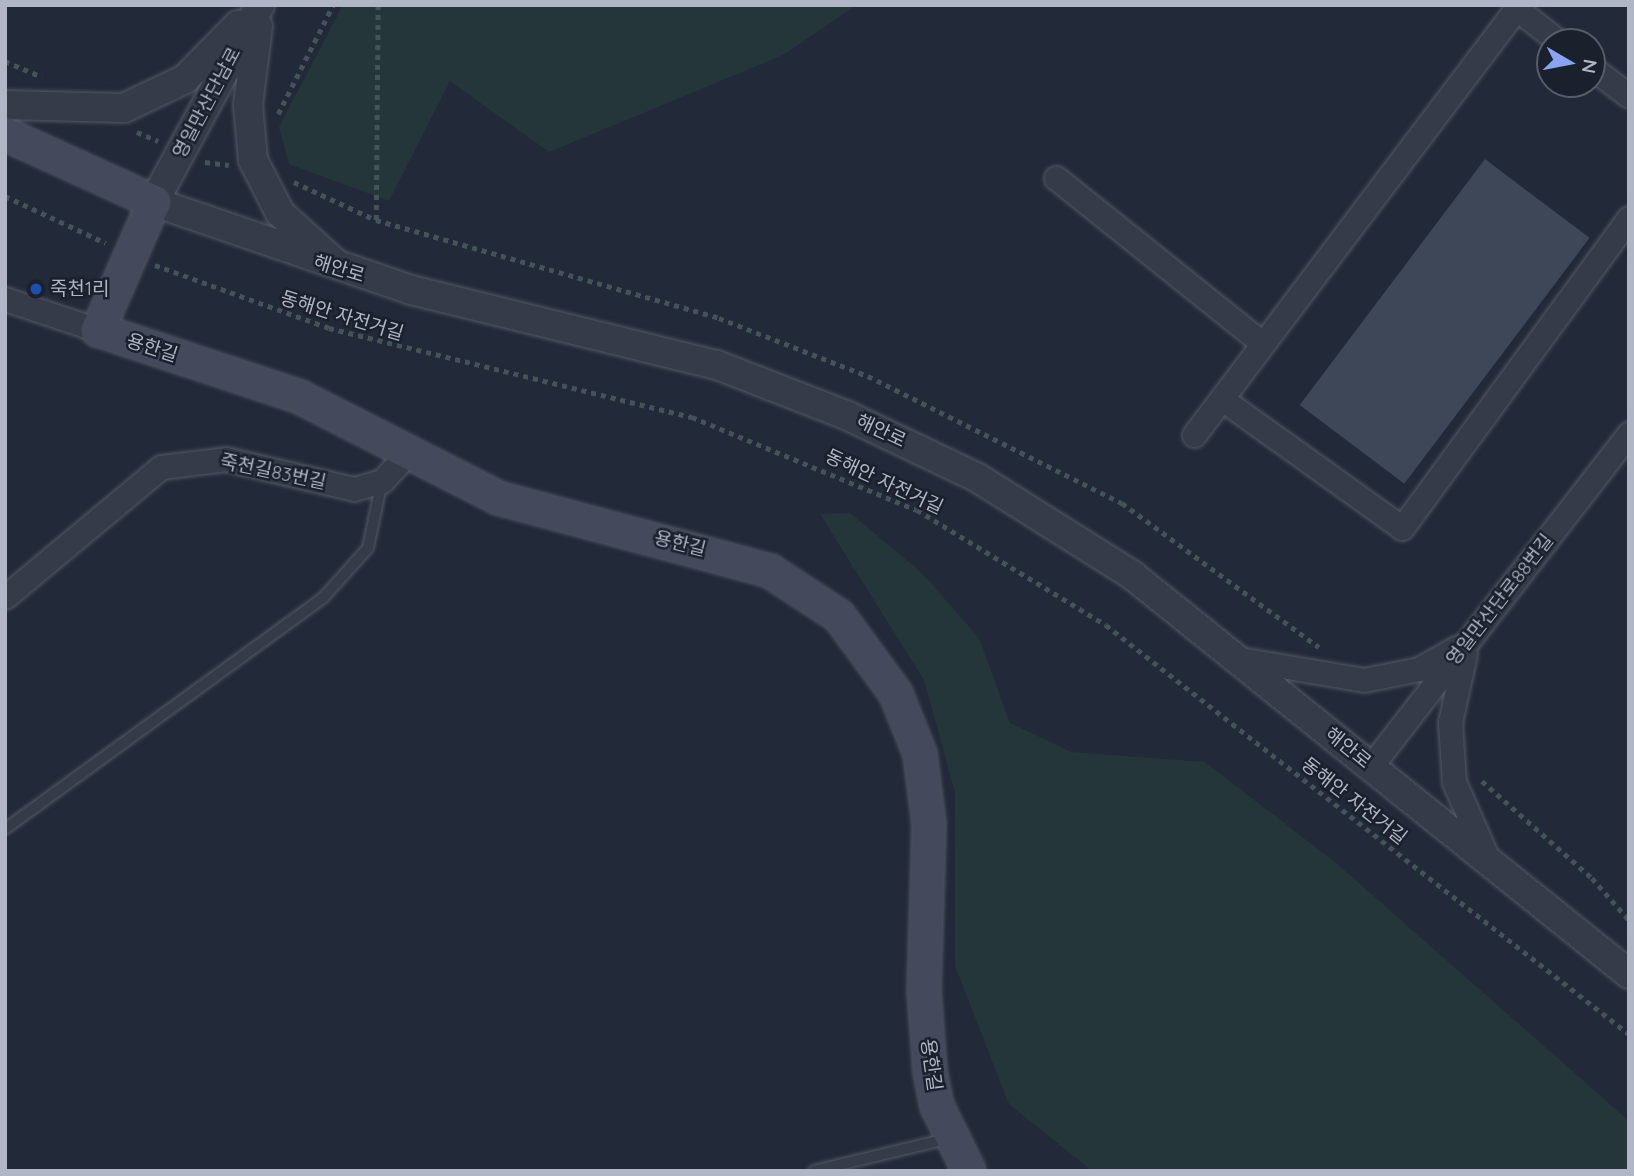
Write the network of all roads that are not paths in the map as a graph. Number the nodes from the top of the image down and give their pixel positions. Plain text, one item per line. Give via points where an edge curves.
1 (260, 5) edge
2 (1518, 7) edge
3 (1543, 28) edge
4 (1606, 79) edge
5 (1629, 96) edge
6 (5, 106) edge
7 (5, 134) edge
8 (1056, 178) dead end
9 (154, 202) junction
10 (1629, 218) edge
11 (350, 272) junction
12 (5, 299) edge
13 (98, 330) junction
14 (1263, 344) junction
15 (1222, 399) junction
16 (1629, 433) edge
17 (1194, 435) dead end
18 (407, 454) junction
19 (382, 481) junction
20 (5, 597) edge
21 (1472, 636) junction
22 (1239, 659) junction
23 (1371, 766) junction
24 (5, 829) edge
25 (1489, 862) junction
26 (1629, 974) edge
27 (950, 1138) junction
28 (814, 1171) edge
29 (969, 1171) edge

1 - 6 street via 185,79 156,97 90,112
1 - 9 street, 영일만산단남로
1 - 11 street via 248,105 253,160 280,213
2 - 3 street
2 - 14 street
4 - 5 street
7 - 9 main road, 해안로
8 - 14 street
9 - 11 street, 해안로
9 - 13 main road
10 - 15 street via 1402,528
11 - 22 street, 해안로 via 717,365 846,415 1038,511
12 - 13 street
13 - 18 main road, 용한길 via 300,397
14 - 15 street
15 - 17 street
16 - 21 street, 영일만산단로88번길
18 - 19 street
18 - 27 main road, 용한길 via 461,483 532,509 770,570 818,597 859,638 896,694 920,754 929,824 926,1028 937,1106
19 - 20 street, 죽천길83번길 via 354,489 226,459 181,461 130,487
19 - 24 lane via 368,548 323,598
21 - 22 street via 1419,669 1363,680
21 - 23 street, 영일만산단로88번길
21 - 25 street via 1454,693 1451,751 1465,815
22 - 23 street, 해안로
23 - 25 street, 해안로
25 - 26 street, 해안로
27 - 28 lane
27 - 29 main road, 용한길

